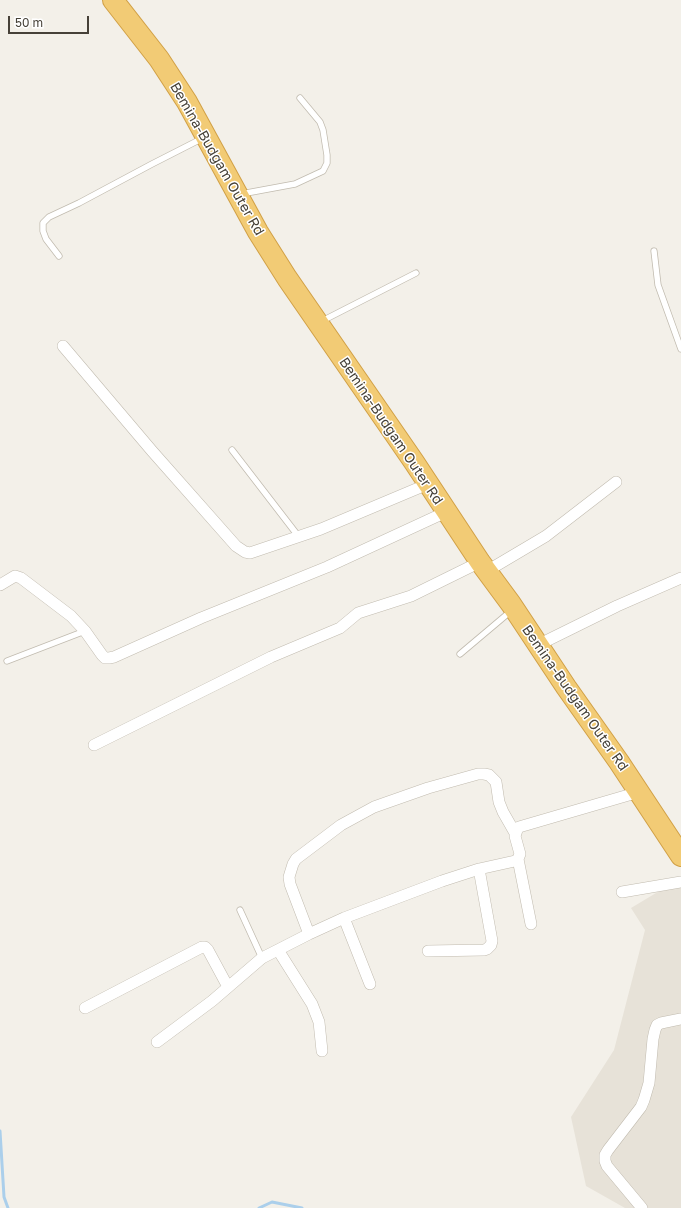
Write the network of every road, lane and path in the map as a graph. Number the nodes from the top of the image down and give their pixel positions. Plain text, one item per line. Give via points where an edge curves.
1 (113, 0) edge
2 (300, 98) dead end
3 (206, 137) junction
4 (238, 195) junction
5 (654, 250) dead end
6 (59, 256) dead end
7 (416, 273) dead end
8 (318, 323) junction
9 (63, 346) dead end
10 (681, 349) edge
11 (232, 450) dead end
12 (616, 482) dead end
13 (428, 484) junction
14 (446, 512) junction
15 (299, 537) junction
16 (484, 566) junction
17 (681, 578) edge
18 (0, 585) edge
19 (514, 608) junction
20 (85, 631) junction
21 (538, 646) junction
22 (460, 654) dead end
23 (7, 661) dead end
24 (94, 745) dead end
25 (639, 792) junction
26 (515, 833) junction
27 (681, 856) edge
28 (518, 859) junction
29 (479, 869) junction
30 (681, 882) edge
31 (622, 892) dead end
32 (240, 910) dead end
33 (344, 918) junction
34 (531, 924) dead end
35 (309, 934) junction
36 (278, 950) junction
37 (428, 951) dead end
38 (262, 958) junction
39 (370, 984) dead end
40 (228, 987) junction
41 (85, 1008) dead end
42 (681, 1019) edge
43 (157, 1042) dead end
44 (322, 1051) dead end
45 (642, 1208) edge

1 - 3 highway, Bemina-Budgam Outer Rd via 159,59
2 - 4 lane via 320,122 323,130 327,155 323,171 295,184
3 - 4 highway, Bemina-Budgam Outer Rd
3 - 6 lane via 49,217 43,223 43,231
4 - 8 highway, Bemina-Budgam Outer Rd via 258,232
5 - 10 lane via 658,285
7 - 8 lane
8 - 13 highway, Bemina-Budgam Outer Rd
9 - 15 street via 152,452 236,546 250,553
11 - 15 lane
12 - 16 street via 546,536
13 - 14 highway, Bemina-Budgam Outer Rd
13 - 15 street
14 - 16 highway, Bemina-Budgam Outer Rd
14 - 20 street via 114,657 105,658
16 - 19 highway, Bemina-Budgam Outer Rd
16 - 24 street via 411,596 358,613 340,628 271,657
17 - 21 street via 617,606
18 - 20 street via 15,576 21,578 64,610
19 - 21 highway, Bemina-Budgam Outer Rd
19 - 22 lane
20 - 23 lane
21 - 25 highway, Bemina-Budgam Outer Rd
25 - 26 street via 519,827
25 - 27 highway, Bemina-Budgam Outer Rd
26 - 28 street via 520,854
26 - 35 street via 503,812 496,782 484,774 428,788 374,807 341,825 293,864 289,877 290,884
28 - 29 street
28 - 34 street
29 - 33 street
29 - 37 street via 491,945 484,950
30 - 31 street
32 - 38 lane
33 - 35 street
33 - 39 street
35 - 36 street
36 - 38 street
36 - 44 street via 312,1004 319,1022
38 - 40 street
40 - 41 street via 208,950 202,947
40 - 43 street
42 - 45 street via 658,1025 655,1030 649,1083 644,1100 605,1156 607,1166

